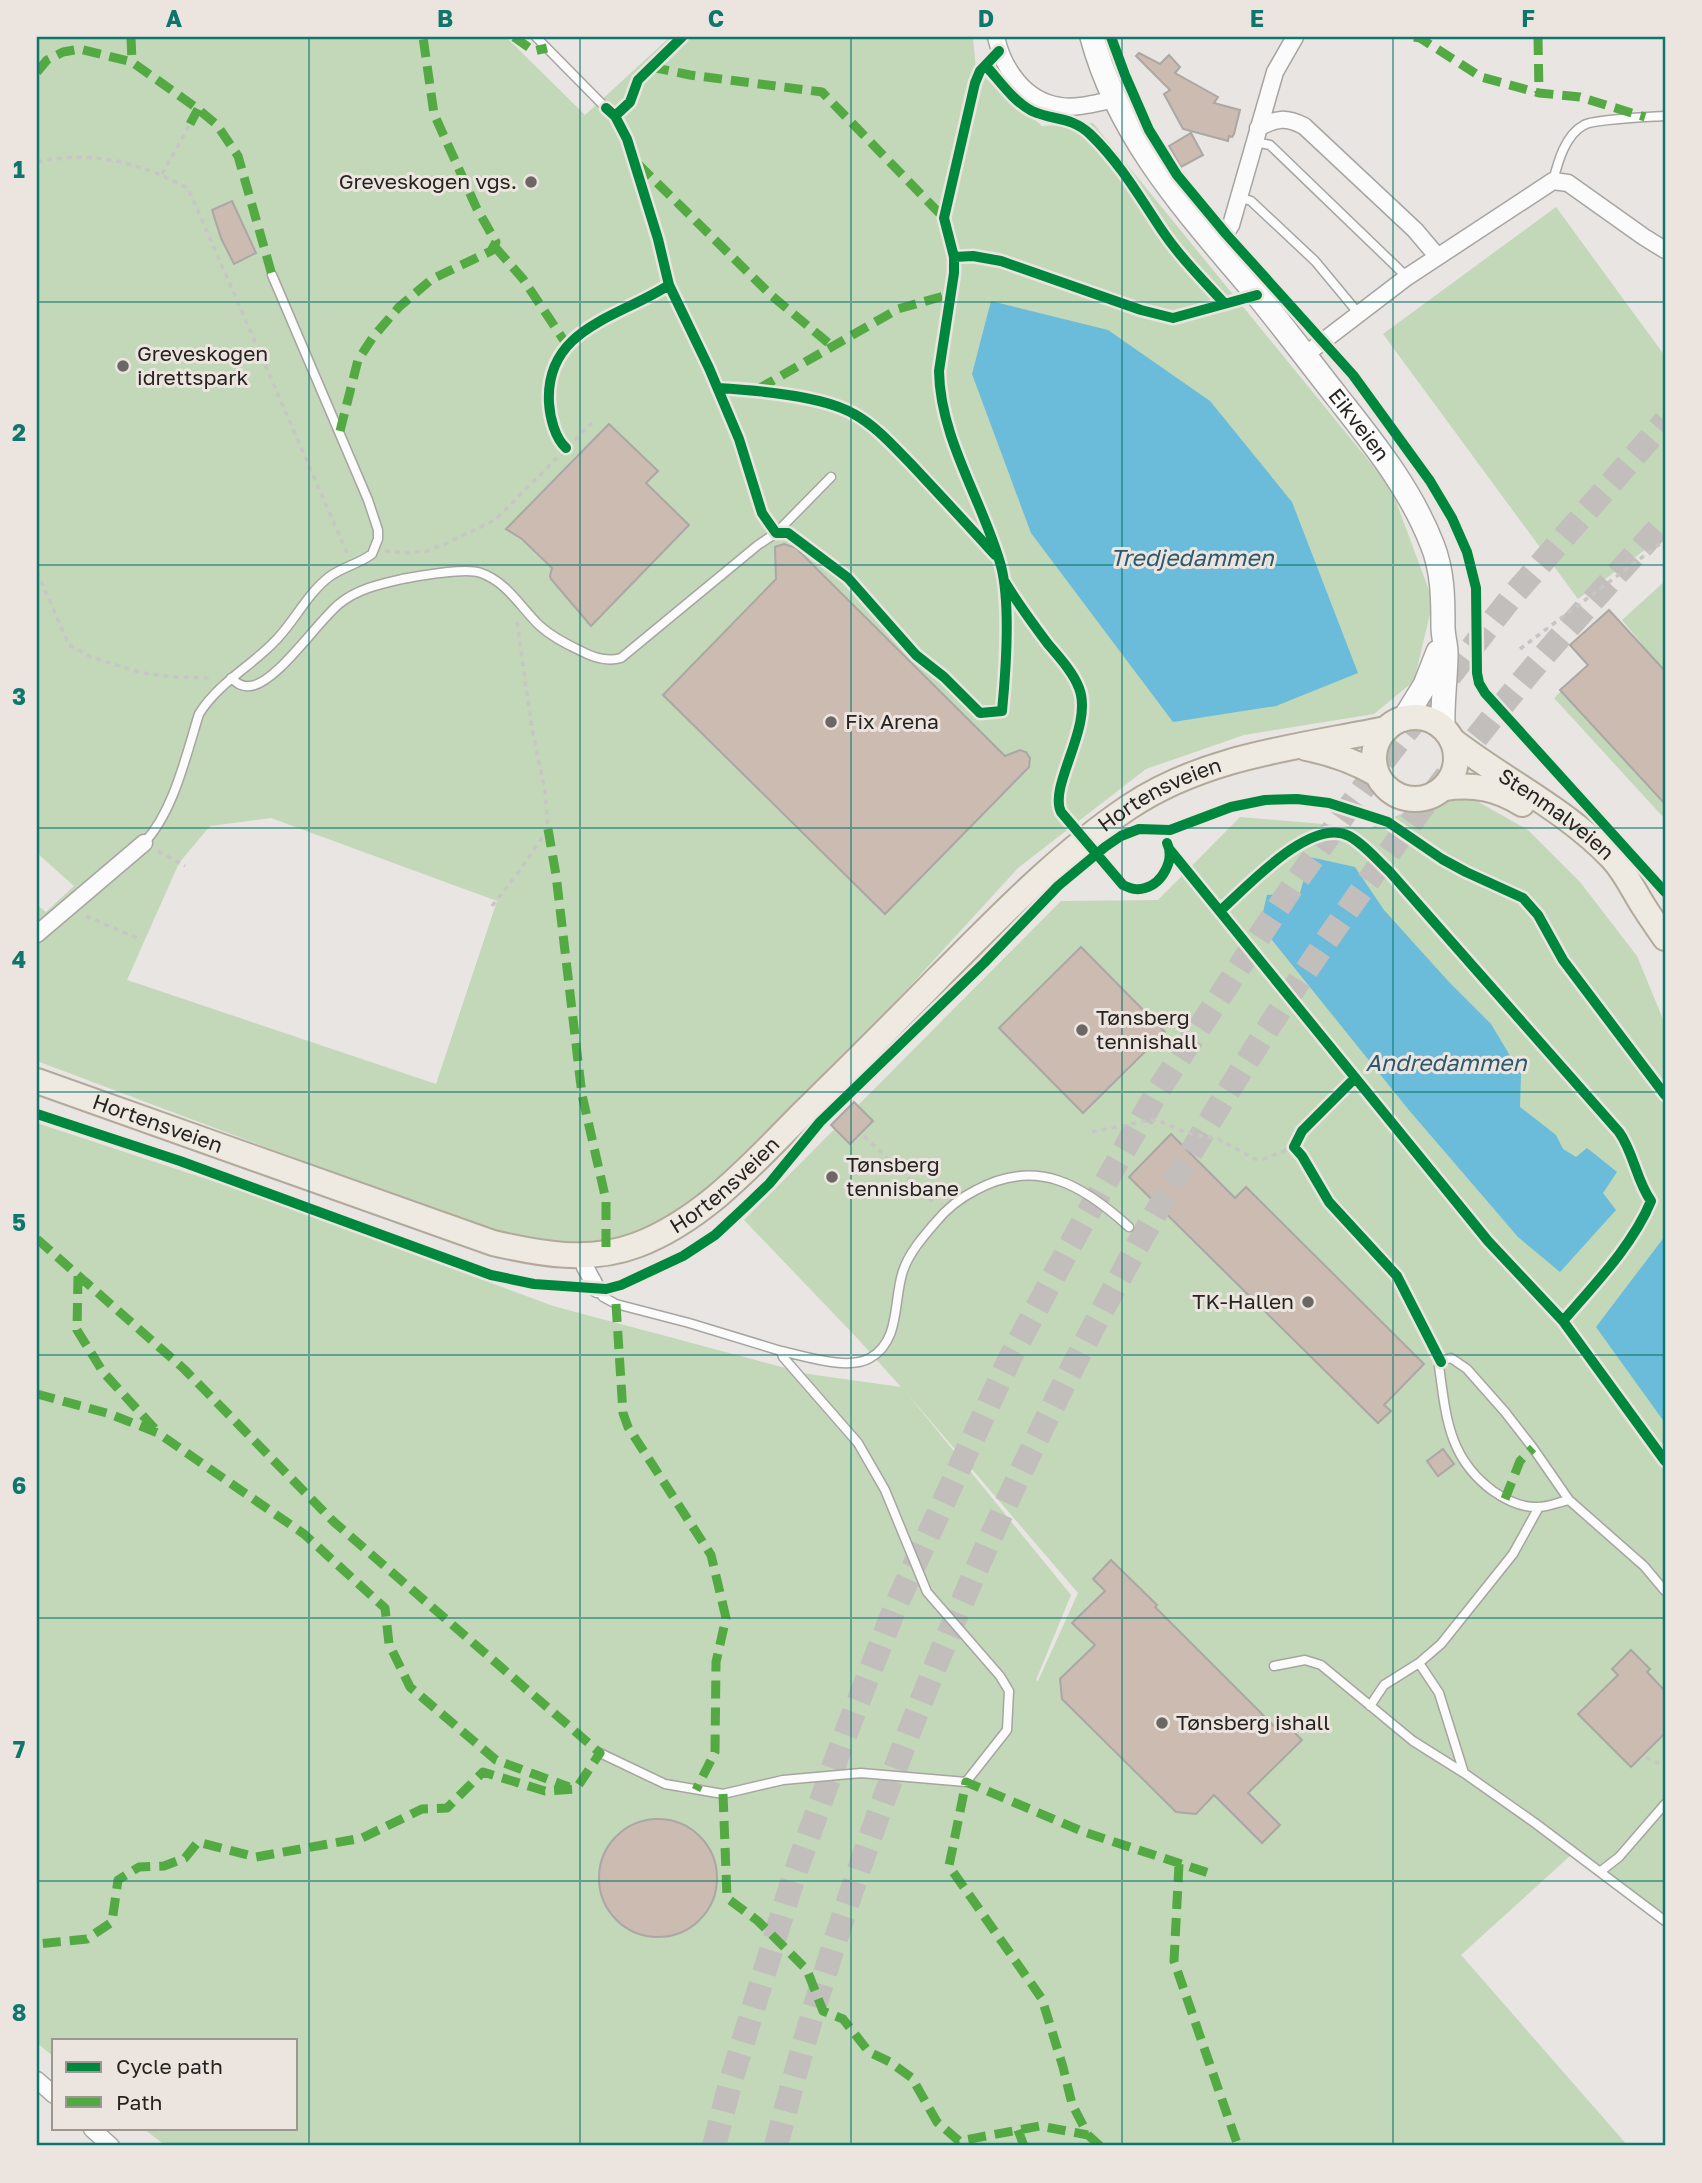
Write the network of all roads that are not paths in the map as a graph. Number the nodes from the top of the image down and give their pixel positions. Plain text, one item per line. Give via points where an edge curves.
1 (536, 37) edge
2 (996, 37) edge
3 (1092, 37) edge
4 (1295, 37) edge
5 (1116, 99) junction
6 (606, 108) dead end
7 (1665, 116) edge
8 (1256, 135) junction
9 (1553, 181) junction
10 (1238, 197) junction
11 (1217, 247) junction
12 (1665, 250) edge
13 (1437, 256) junction
14 (272, 275) dead end
15 (1407, 277) junction
16 (1359, 314) junction
17 (1305, 355) junction
18 (831, 477) dead end
19 (1443, 629) junction
20 (231, 678) junction
21 (1395, 724) junction
22 (1448, 734) junction
23 (1299, 747) junction
24 (1377, 774) junction
25 (1444, 788) junction
26 (144, 843) joint
27 (1643, 906) junction
28 (37, 934) edge
29 (1665, 938) edge
30 (37, 1081) edge
31 (1129, 1227) dead end
32 (584, 1255) junction
33 (597, 1289) joint
34 (781, 1351) junction
35 (1569, 1500) junction
36 (1539, 1507) junction
37 (1665, 1591) edge
38 (1419, 1663) junction
39 (1274, 1665) dead end
40 (1370, 1706) junction
41 (600, 1753) dead end
42 (1464, 1773) junction
43 (1665, 1804) edge
44 (1601, 1871) junction
45 (1665, 1921) edge
46 (37, 2080) edge
47 (52, 2093) edge
48 (93, 2130) edge
49 (111, 2146) edge

1 - 6 lane
2 - 5 street via 1012,75 1047,102 1070,106
3 - 5 main road, Eikveien
4 - 8 street via 1275,72
5 - 11 main road, Eikveien via 1142,150
7 - 9 lane via 1585,123 1571,135
8 - 10 street
8 - 13 street via 1279,119 1304,126
8 - 15 lane
9 - 12 street via 1568,183
9 - 13 street
10 - 11 street via 1231,225
10 - 16 lane via 1251,201 1315,261
11 - 17 main road, Eikveien
13 - 15 street
14 - 20 lane via 368,500 378,539 375,551 330,576 276,641
15 - 16 street
16 - 17 street
17 - 19 main road, Eikveien via 1387,460 1432,544 1444,603
18 - 20 lane via 776,533 621,658 591,657 559,640 490,578 474,571 450,572 361,590 339,604 267,678 247,687
19 - 21 main road, Eikveien via 1425,685
19 - 22 main road, Eikveien
20 - 26 lane via 199,714 161,820
21 - 22 main road, Stenmalveien via 1412,717 1429,719
21 - 23 main road, Hortensveien
21 - 24 main road via 1379,739 1375,750
22 - 25 main road via 1456,765
22 - 27 main road, Stenmalveien via 1485,764 1559,811 1601,848 1626,874
23 - 24 main road, Hortensveien via 1328,752
23 - 32 main road, Hortensveien via 1249,755 1198,772 1147,796 1112,820 1003,912 734,1181 680,1224 635,1245
24 - 25 main road, Stenmalveien via 1384,786 1407,799 1433,796
25 - 27 main road, Stenmalveien via 1480,786 1514,799 1575,842
26 - 28 street
27 - 29 main road, Stenmalveien
30 - 32 main road, Hortensveien via 493,1243 552,1256
31 - 34 lane via 1108,1208 1057,1180 1025,1174 992,1181 944,1212 919,1242 903,1271 890,1334 879,1352 868,1360 842,1364
32 - 33 street
33 - 34 lane via 616,1304
34 - 41 lane via 858,1443 884,1490 927,1592 1009,1691 1007,1730 966,1782 861,1773 783,1780 723,1794 665,1784
35 - 36 lane
35 - 36 lane via 1533,1448 1467,1369 1451,1358 1443,1360 1439,1366 1443,1400 1460,1456 1504,1499
35 - 37 lane via 1644,1566
36 - 38 lane via 1513,1555 1441,1644
38 - 40 lane via 1384,1685
38 - 42 lane via 1439,1693
39 - 40 lane via 1305,1660 1321,1665
40 - 42 lane via 1413,1741
42 - 44 lane
43 - 44 lane
44 - 45 lane
46 - 47 street
48 - 49 street

